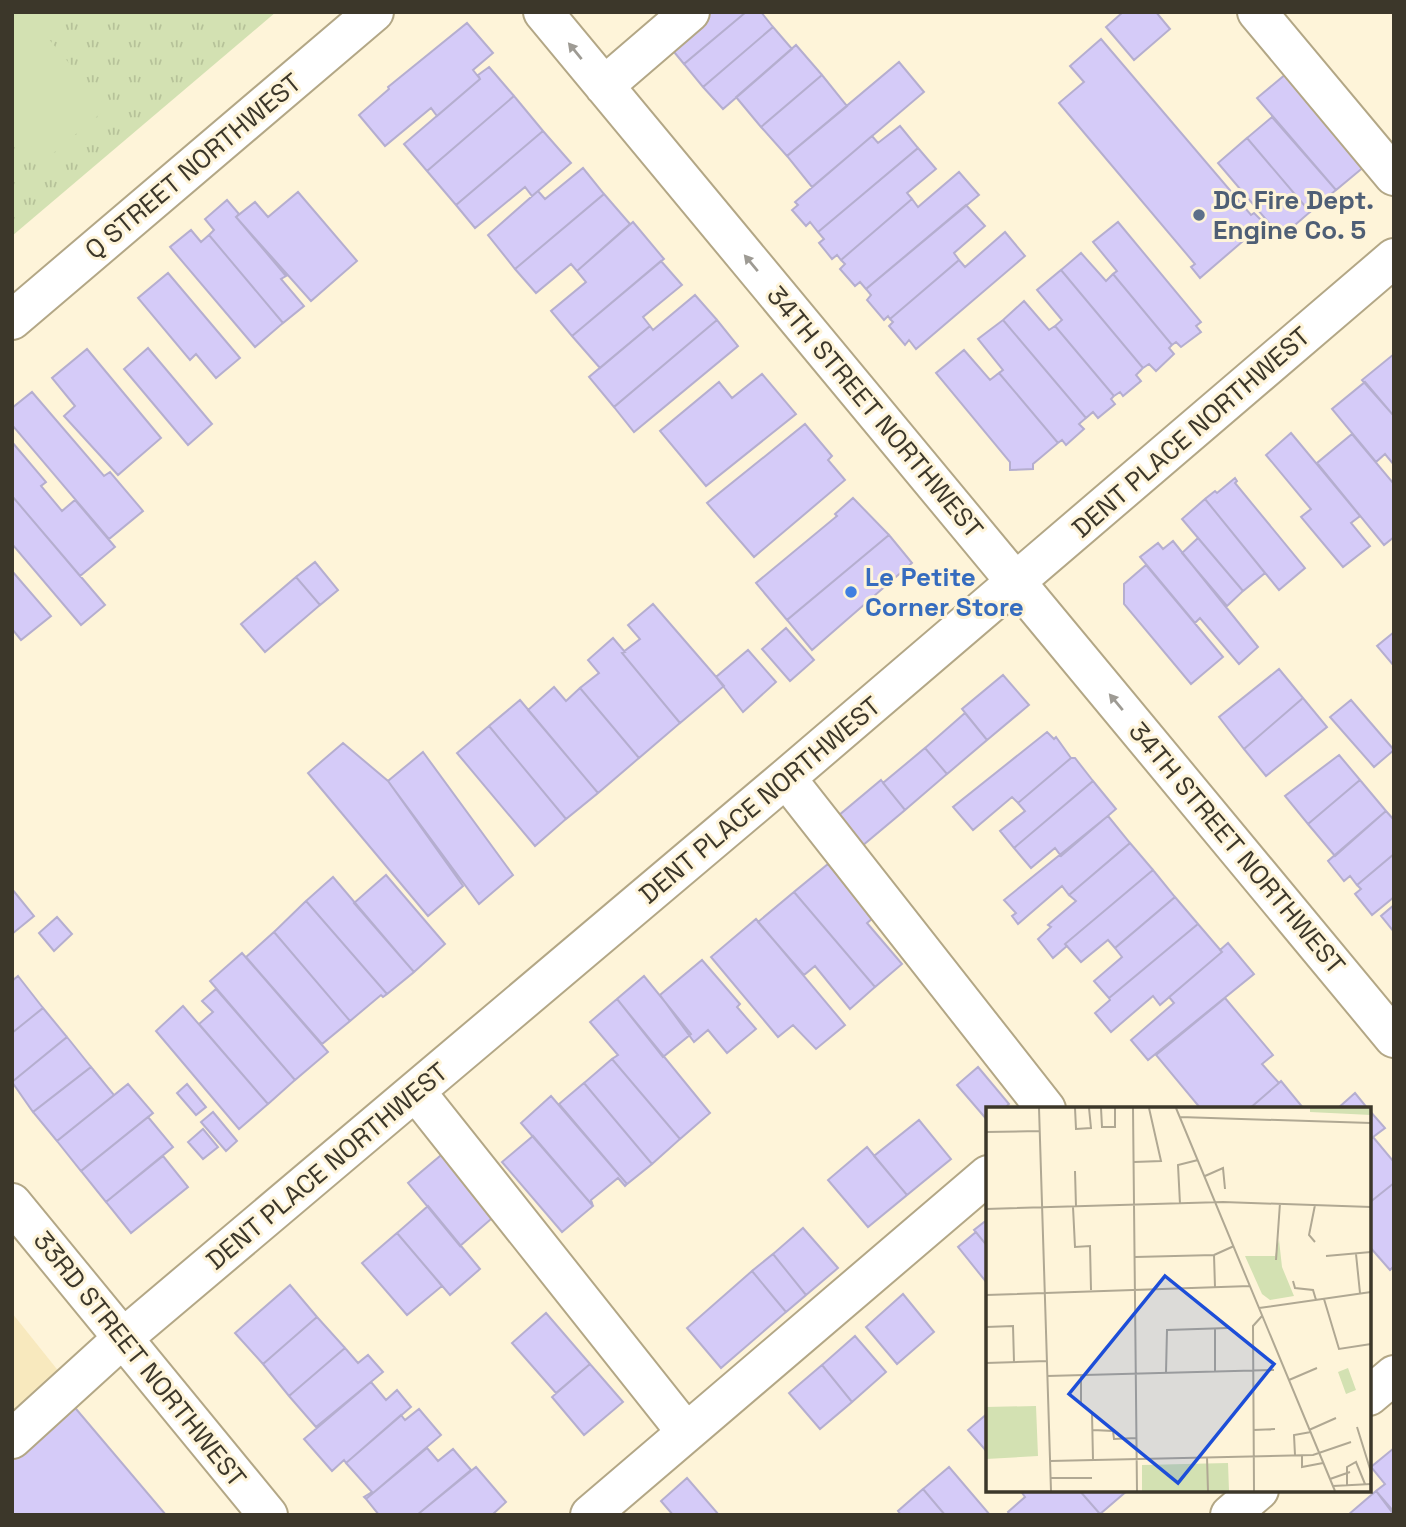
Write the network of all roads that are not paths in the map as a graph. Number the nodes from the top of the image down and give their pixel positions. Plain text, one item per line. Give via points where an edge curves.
1 (374, 12) edge
2 (543, 12) edge
3 (690, 12) edge
4 (1257, 12) edge
5 (604, 86) junction
6 (1394, 176) edge
7 (1394, 258) edge
8 (12, 320) edge
9 (1017, 582) junction
10 (786, 778) junction
11 (1394, 1038) edge
12 (416, 1092) junction
13 (1044, 1107) edge
14 (986, 1177) edge
15 (12, 1203) edge
16 (123, 1338) junction
17 (1394, 1374) edge
18 (1371, 1393) edge
19 (686, 1432) junction
20 (12, 1439) edge
21 (1257, 1492) edge
22 (268, 1515) edge
23 (590, 1515) edge
24 (1230, 1515) edge

1 - 8 street, Q STREET NORTHWEST
5 -> 2 street, 34TH STREET NORTHWEST
3 - 5 street
4 - 6 street
9 -> 5 street, 34TH STREET NORTHWEST
7 - 9 street, DENT PLACE NORTHWEST
9 - 10 street, DENT PLACE NORTHWEST
11 -> 9 street, 34TH STREET NORTHWEST
10 - 12 street, DENT PLACE NORTHWEST
10 - 13 street
12 - 16 street, DENT PLACE NORTHWEST
12 - 19 street
14 - 19 street
15 - 16 street, 33RD STREET NORTHWEST
16 - 20 street, DENT PLACE NORTHWEST
16 - 22 street, 33RD STREET NORTHWEST
17 - 18 street
19 - 23 street
21 - 24 street

